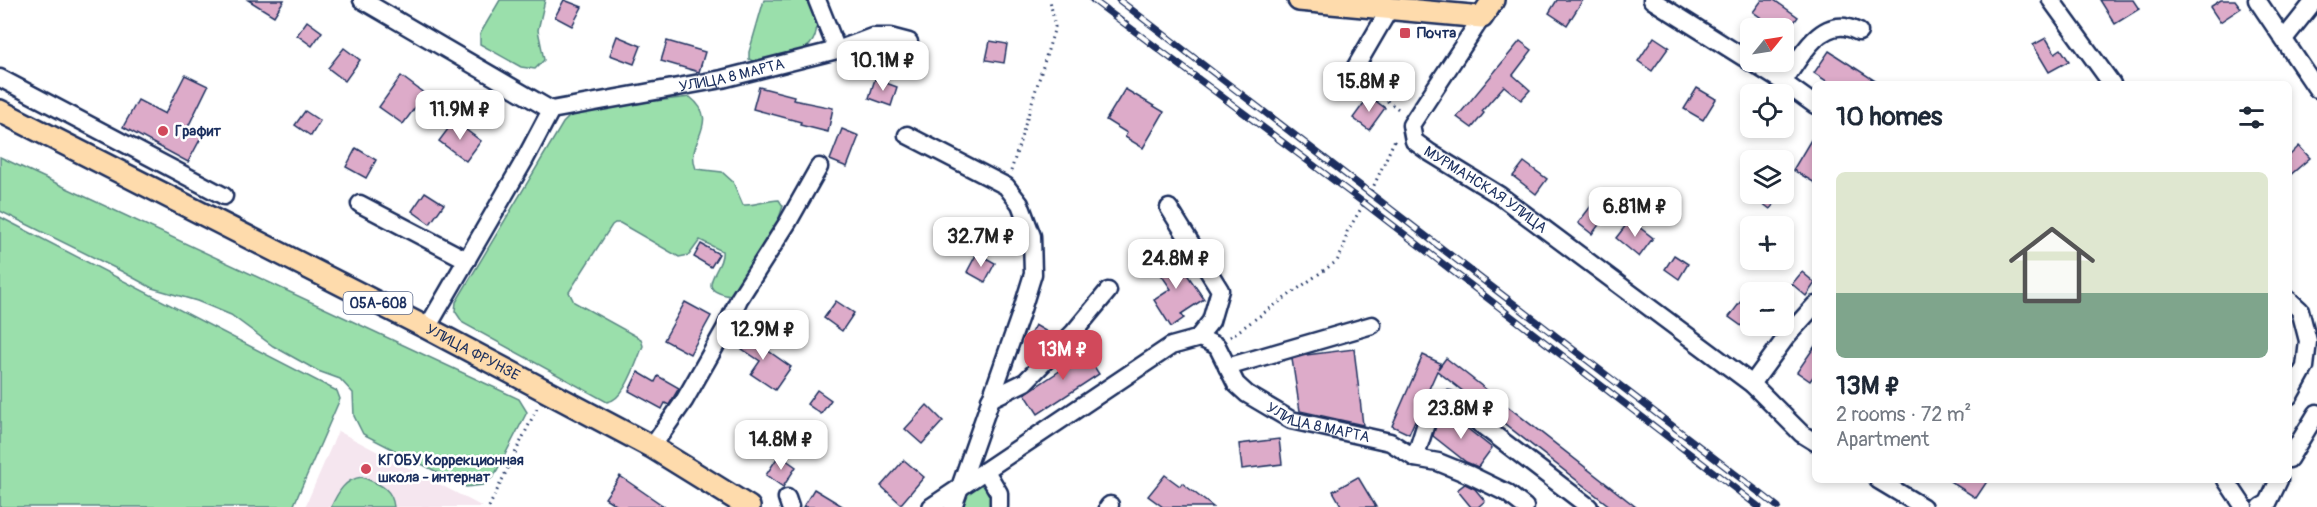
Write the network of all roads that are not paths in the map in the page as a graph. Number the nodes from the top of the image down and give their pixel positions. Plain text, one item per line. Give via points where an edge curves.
1 (362, 0) edge
2 (817, 0) edge
3 (1299, 0) edge
4 (1652, 0) edge
5 (2051, 0) edge
6 (2257, 0) edge
7 (2315, 0) edge
8 (1397, 5) edge
9 (1487, 8) edge
10 (1859, 32) dead end
11 (2284, 39) junction
12 (909, 42) dead end
13 (837, 50) junction
14 (1352, 75) road end
15 (0, 78) edge
16 (2110, 81) edge
17 (1783, 82) junction
18 (2317, 89) edge
19 (1812, 103) edge
20 (551, 110) junction
21 (0, 111) edge
22 (105, 133) junction
23 (907, 135) dead end
24 (96, 160) junction
25 (819, 167) dead end
26 (224, 196) dead end
27 (360, 204) dead end
28 (1169, 208) dead end
29 (467, 260) junction
30 (1108, 291) dead end
31 (2294, 305) edge
32 (1812, 308) edge
33 (1372, 325) dead end
34 (427, 328) junction
35 (1200, 338) junction
36 (1227, 367) junction
37 (1752, 384) junction
38 (2292, 391) edge
39 (990, 399) junction
40 (2317, 413) edge
41 (1812, 440) edge
42 (652, 447) junction
43 (2292, 454) edge
44 (1415, 458) junction
45 (986, 471) junction
46 (1884, 483) edge
47 (2228, 483) edge
48 (2278, 483) edge
49 (959, 488) junction
50 (738, 504) edge
51 (1001, 505) edge
52 (931, 507) edge
53 (953, 507) edge
54 (1525, 507) edge
55 (1589, 507) edge
56 (1923, 507) edge
57 (2244, 507) edge
58 (2261, 507) edge

1 - 20 street
2 - 13 street
3 - 8 main road, МУРМАНСКАЯ УЛИЦА
4 - 17 street
5 - 16 street
6 - 11 street
7 - 11 street
8 - 9 main road, МУРМАНСКАЯ УЛИЦА
8 - 14 street
9 - 37 street, МУРМАНСКАЯ УЛИЦА via 1411,125 1414,141 1499,195
10 - 17 street via 1845,27 1828,30 1811,42
11 - 18 street
12 - 13 street, УЛИЦА 8 МАРТА via 872,37
13 - 20 street, УЛИЦА 8 МАРТА via 722,79
15 - 22 street
17 - 19 street
20 - 29 street
21 - 24 main road, УЛИЦА ФРУНЗЕ / 05А-608
22 - 24 street
22 - 26 street
23 - 39 street via 1006,186 1020,204 1032,236 1033,274
24 - 34 main road, УЛИЦА ФРУНЗЕ / 05А-608
25 - 42 street via 739,299 684,401
27 - 29 street
28 - 35 street via 1220,290 1211,321
29 - 34 street
30 - 39 street via 1025,382
31 - 38 street via 2308,341 2305,367
32 - 37 street
33 - 36 street
34 - 42 main road, УЛИЦА ФРУНЗЕ / 05А-608
35 - 36 street, УЛИЦА 8 МАРТА via 1217,346
35 - 45 street via 1171,346
36 - 44 street, УЛИЦА 8 МАРТА via 1246,393 1291,420 1390,442
37 - 41 street, МУРМАНСКАЯ УЛИЦА
39 - 49 street
40 - 43 street
42 - 50 main road, УЛИЦА ФРУНЗЕ / 05А-608
44 - 54 street, УЛИЦА 8 МАРТА via 1470,475 1507,493
44 - 55 street via 1436,401 1449,400
45 - 49 street
45 - 51 street via 999,493
46 - 56 street
47 - 57 street
48 - 58 street via 2268,503
49 - 52 street
49 - 53 street

